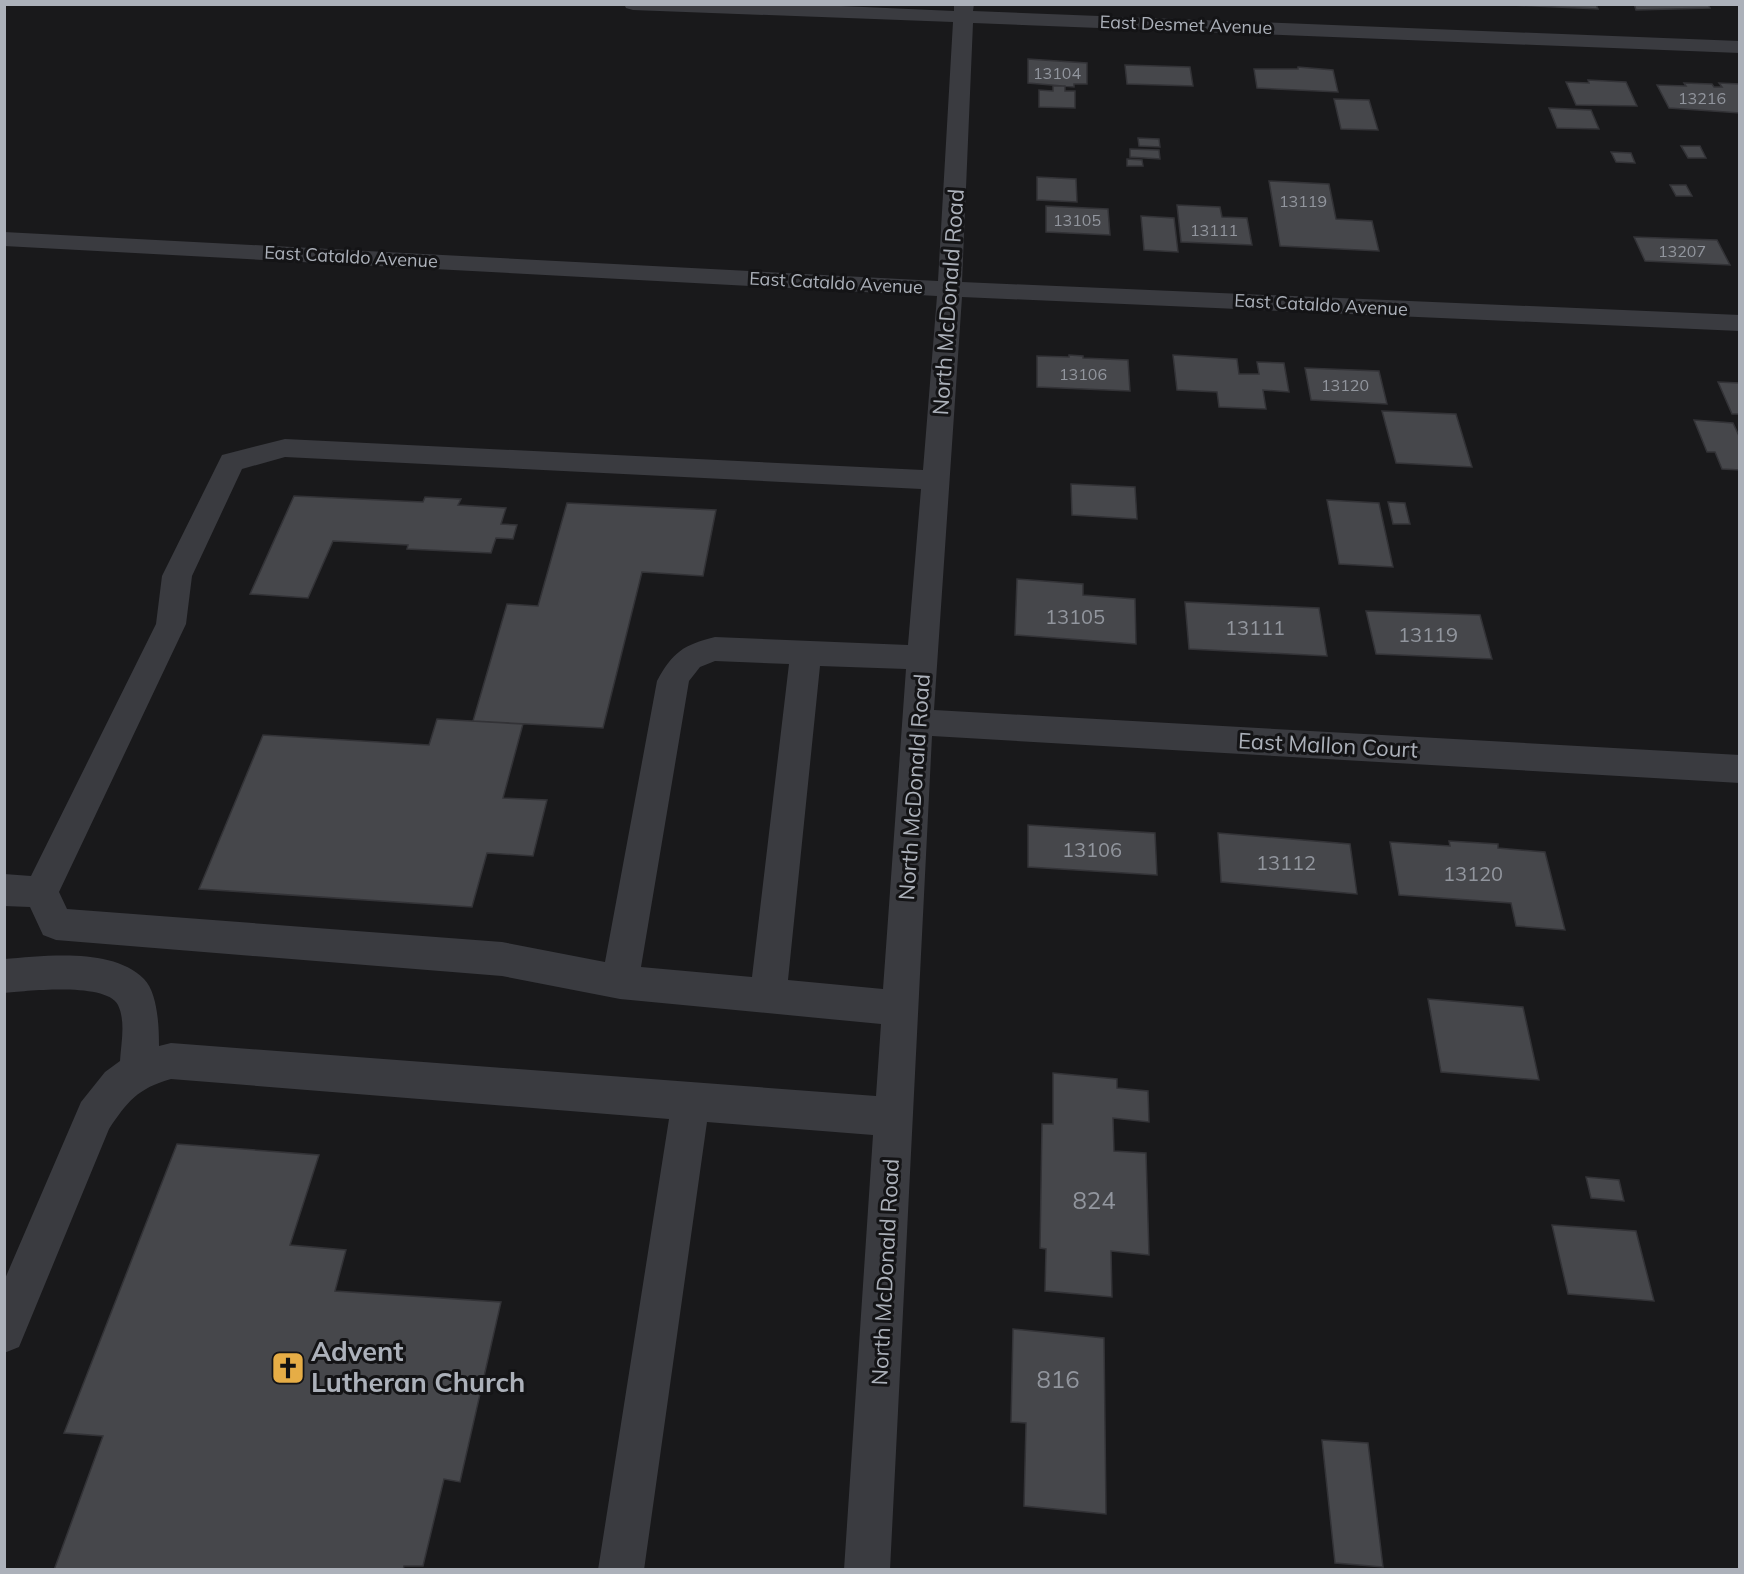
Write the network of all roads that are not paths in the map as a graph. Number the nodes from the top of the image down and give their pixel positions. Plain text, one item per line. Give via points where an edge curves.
1 (633, 4) edge
2 (963, 10) edge
3 (1740, 47) edge
4 (4, 239) edge
5 (950, 289) junction
6 (1740, 323) edge
7 (936, 480) junction
8 (806, 653) junction
9 (922, 658) junction
10 (917, 722) junction
11 (1740, 769) edge
12 (4, 890) edge
13 (41, 892) junction
14 (4, 976) edge
15 (620, 982) junction
16 (768, 996) junction
17 (901, 1008) junction
18 (139, 1069) junction
19 (691, 1102) junction
20 (894, 1117) junction
21 (4, 1332) edge
22 (621, 1569) edge
23 (867, 1569) edge

1 - 2 street, East Desmet Avenue
2 - 3 street, East Desmet Avenue
2 - 5 street, North McDonald Road
4 - 5 street, East Cataldo Avenue
5 - 6 street, East Cataldo Avenue
5 - 7 street, North McDonald Road
7 - 9 street, North McDonald Road
7 - 13 street via 285,448 232,462 177,576 171,624
8 - 9 street
8 - 15 street via 716,649 695,654 680,667 673,681
8 - 16 street
9 - 10 street, North McDonald Road
10 - 11 street, East Mallon Court
10 - 17 street, North McDonald Road
12 - 13 street
13 - 15 street via 56,924 502,959
14 - 18 street via 108,976 132,992 141,1021
15 - 16 street
16 - 17 street
17 - 20 street, North McDonald Road
18 - 19 street via 171,1061
18 - 21 street via 113,1089 96,1116
19 - 20 street
19 - 22 street
20 - 23 street, North McDonald Road

